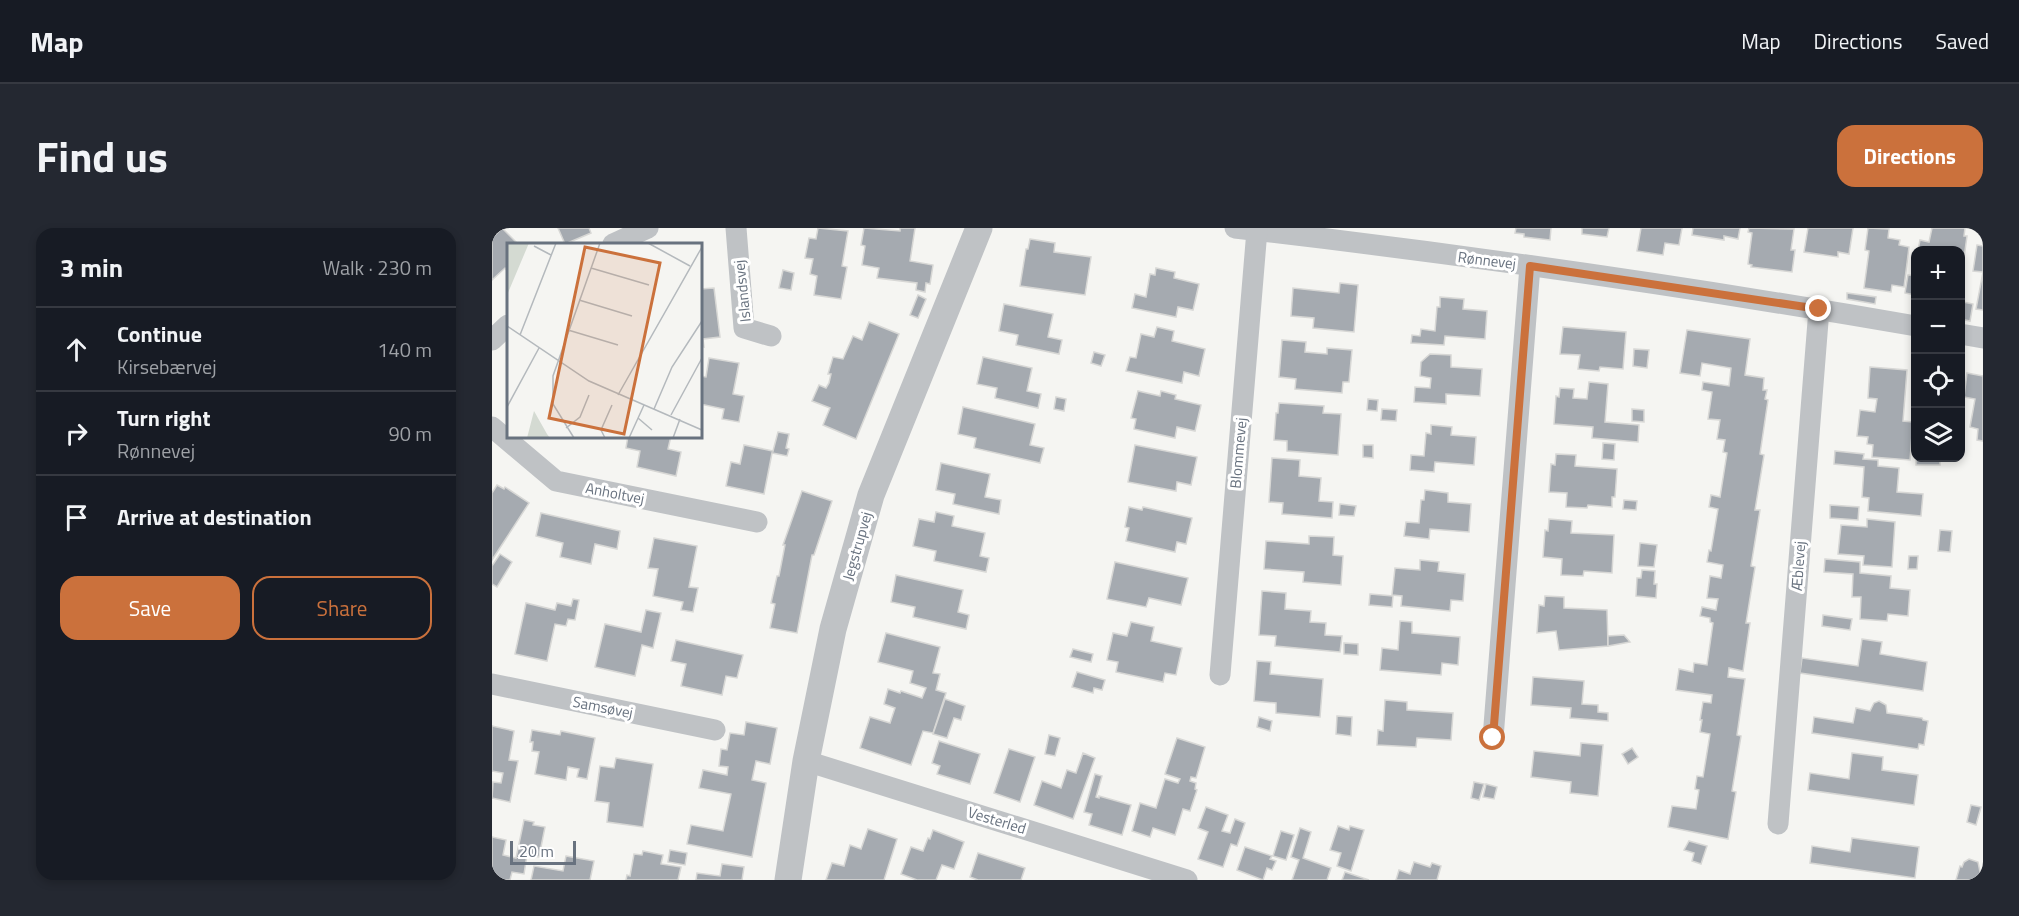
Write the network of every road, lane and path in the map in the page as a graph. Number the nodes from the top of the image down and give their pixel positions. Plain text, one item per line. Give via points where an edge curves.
1 (648, 228) edge
2 (736, 228) edge
3 (979, 228) edge
4 (1235, 228) edge
5 (1257, 230) junction
6 (615, 243) edge
7 (1530, 266) junction
8 (1819, 309) junction
9 (1911, 325) edge
10 (507, 326) edge
11 (1965, 335) edge
12 (771, 336) dead end
13 (1983, 338) edge
14 (492, 340) edge
15 (492, 428) edge
16 (757, 522) dead end
17 (1220, 675) dead end
18 (492, 684) edge
19 (715, 730) dead end
20 (1493, 738) dead end
21 (806, 760) junction
22 (1778, 824) dead end
23 (788, 880) edge
24 (1187, 880) edge

1 - 6 street
2 - 12 street, Islandsvej via 744,328
3 - 21 street, Jegstrupvej via 871,495 833,629
4 - 5 street, Rønnevej
5 - 7 street, Rønnevej
5 - 17 street, Blommevej
7 - 8 street, Rønnevej
7 - 20 street
8 - 9 street, Rønnevej
8 - 22 street, Æblevej
10 - 14 street
11 - 13 street
15 - 16 street, Anholtvej via 556,481
18 - 19 street, Samsøvej
21 - 23 street, Jegstrupvej
21 - 24 street, Vesterled

